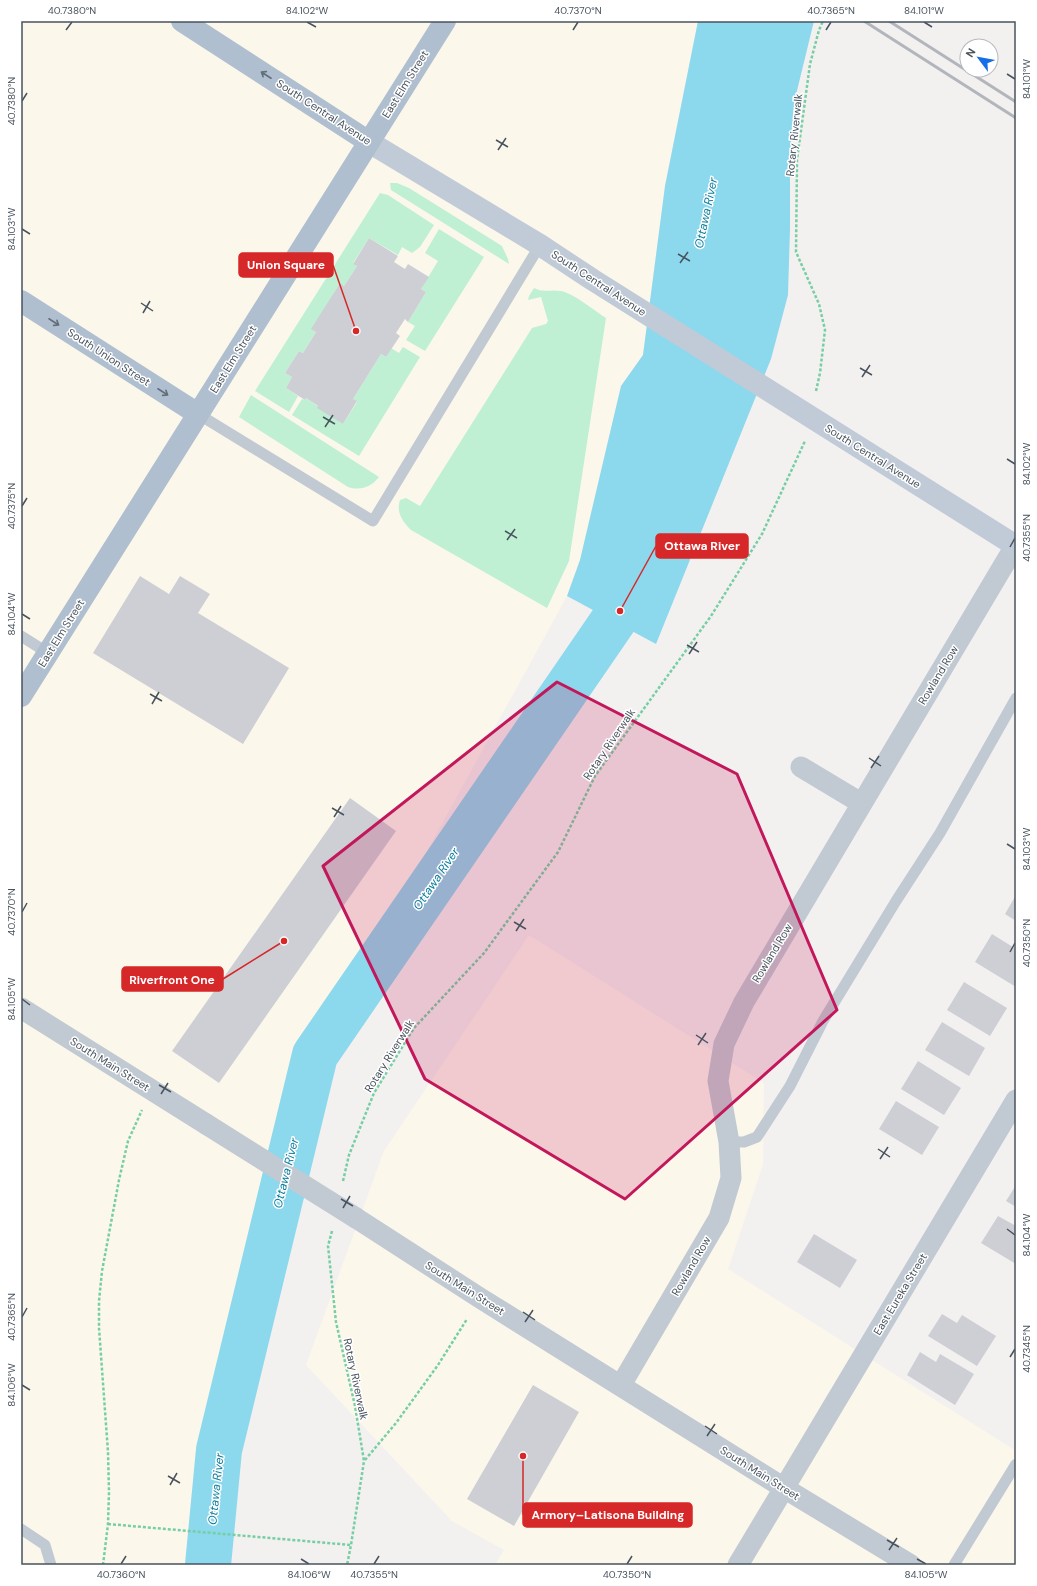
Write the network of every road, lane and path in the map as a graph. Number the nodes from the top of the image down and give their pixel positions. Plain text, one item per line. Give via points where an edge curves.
1 (182, 21) edge
2 (445, 21) edge
3 (823, 21) edge
4 (369, 142) junction
5 (540, 245) junction
6 (21, 301) edge
7 (815, 395) dead end
8 (198, 414) junction
9 (806, 440) dead end
10 (1016, 546) edge
11 (21, 636) edge
12 (48, 653) junction
13 (21, 696) edge
14 (1016, 698) edge
15 (801, 767) dead end
16 (861, 803) junction
17 (21, 1008) edge
18 (151, 1090) junction
19 (1016, 1100) edge
20 (729, 1142) junction
21 (342, 1185) dead end
22 (332, 1231) dead end
23 (480, 1298) junction
24 (621, 1385) junction
25 (364, 1460) junction
26 (1016, 1464) edge
27 (784, 1488) junction
28 (108, 1524) junction
29 (21, 1529) edge
30 (351, 1545) junction
31 (51, 1565) edge
32 (103, 1565) edge
33 (347, 1565) edge
34 (738, 1565) edge
35 (911, 1565) edge
36 (954, 1565) edge

4 -> 1 main road, South Central Avenue
2 - 4 main road, East Elm Street
3 - 7 path, Rotary Riverwalk via 810,64 797,160 796,252 819,304 825,330
4 - 5 street, South Central Avenue
4 - 8 main road, East Elm Street
5 - 8 lane via 374,521
5 - 10 street, South Central Avenue
6 -> 8 main road, South Union Street
8 - 12 main road, East Elm Street
9 - 21 path, Rotary Riverwalk via 762,534 711,616 595,776 558,852 484,953 414,1028 374,1092 349,1155
10 - 16 street, Rowland Row
11 - 12 lane
12 - 13 main road, East Elm Street
14 - 20 lane via 940,833 823,1021 790,1086 757,1137 744,1142
15 - 16 street
16 - 20 street, Rowland Row via 744,1002 724,1044 718,1082
17 - 18 street, South Main Street
18 - 23 street, South Main Street, bridge
18 - 28 path via 128,1141 102,1271 99,1301 108,1452
19 - 27 street, East Eureka Street
20 - 24 street, Rowland Row via 731,1178 719,1218
22 - 25 path, Rotary Riverwalk via 328,1246 336,1322
23 - 24 street, South Main Street
23 - 25 path via 438,1365 396,1423
24 - 27 street, South Main Street
25 - 30 path, Rotary Riverwalk
26 - 36 lane
27 - 34 street, East Eureka Street
27 - 35 street, South Main Street
28 - 30 path
28 - 32 path
29 - 31 lane via 45,1546
30 - 33 path, Rotary Riverwalk

